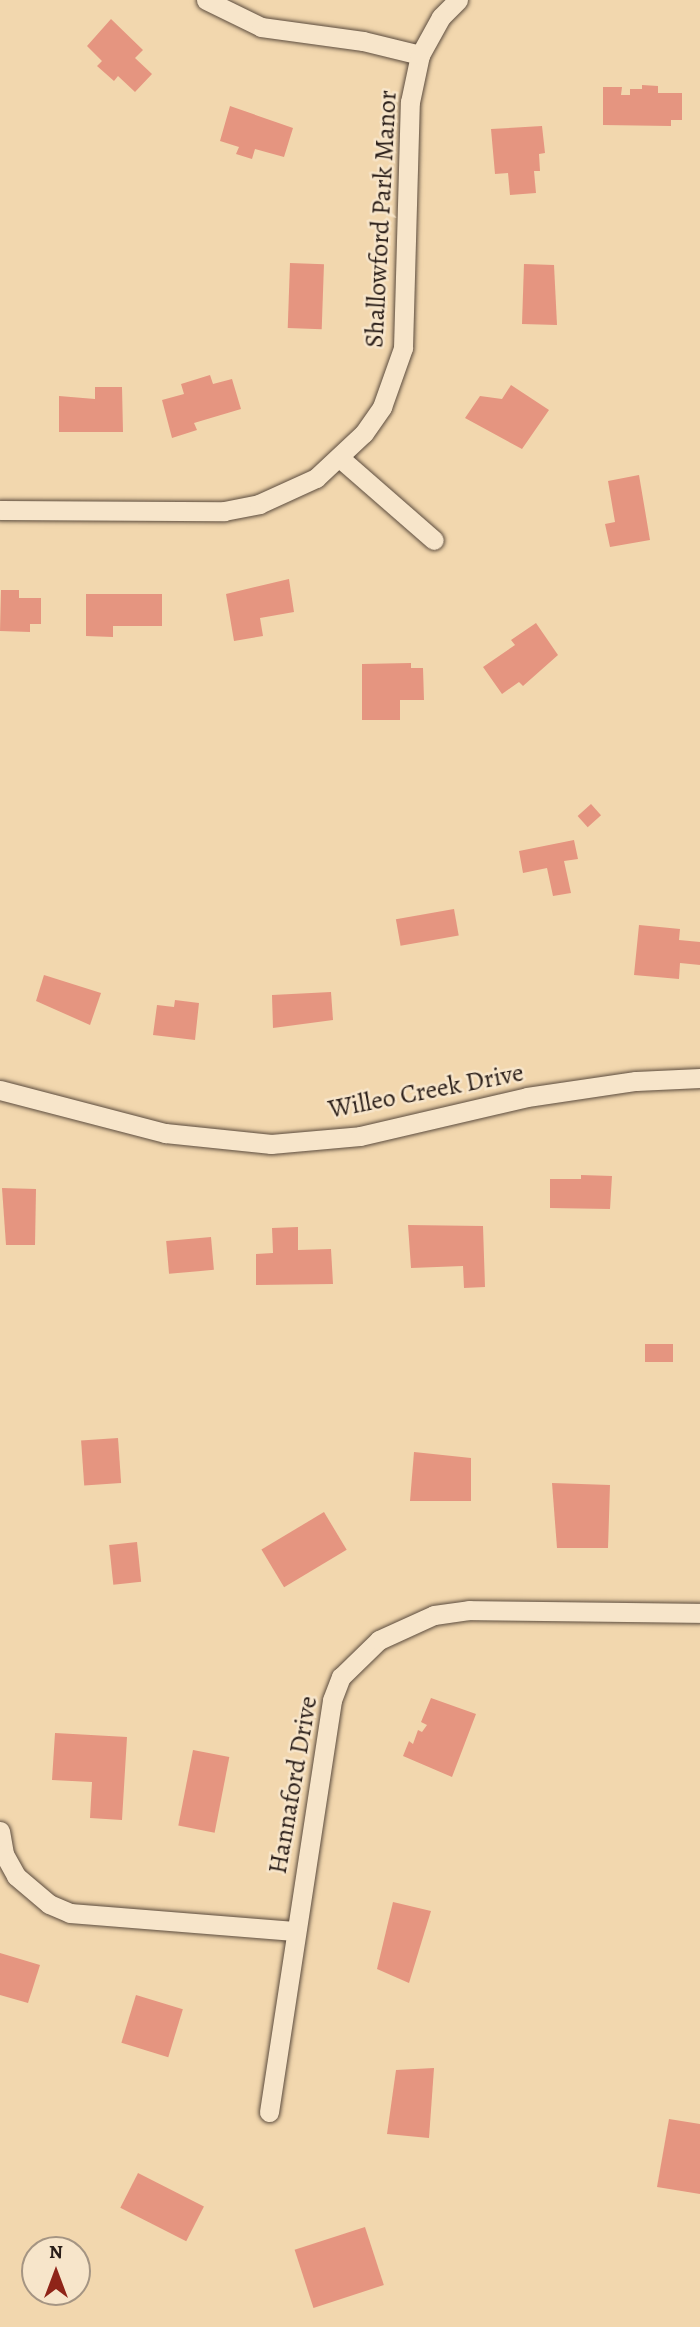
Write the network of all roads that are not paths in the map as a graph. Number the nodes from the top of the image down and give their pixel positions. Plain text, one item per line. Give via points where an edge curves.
1 (206, 0) edge
2 (457, 0) edge
3 (419, 55) junction
4 (341, 459) junction
5 (0, 510) edge
6 (434, 540) dead end
7 (700, 1078) edge
8 (0, 1090) edge
9 (700, 1613) edge
10 (0, 1831) edge
11 (294, 1931) junction
12 (269, 2112) dead end

1 - 3 street via 261,27 363,41
2 - 3 street, Shallowford Park Manor via 441,17
3 - 4 street, Shallowford Park Manor via 410,102 403,348 382,407
4 - 5 street, Shallowford Park Manor via 288,494 224,511
4 - 6 street
7 - 8 street, Willeo Creek Drive via 636,1081 527,1097 360,1136 271,1144 165,1133
9 - 11 street, Hannaford Drive via 469,1610 434,1615 379,1640 341,1677 332,1700
10 - 11 street via 4,1854 16,1876 48,1904 70,1913
11 - 12 street, Hannaford Drive

